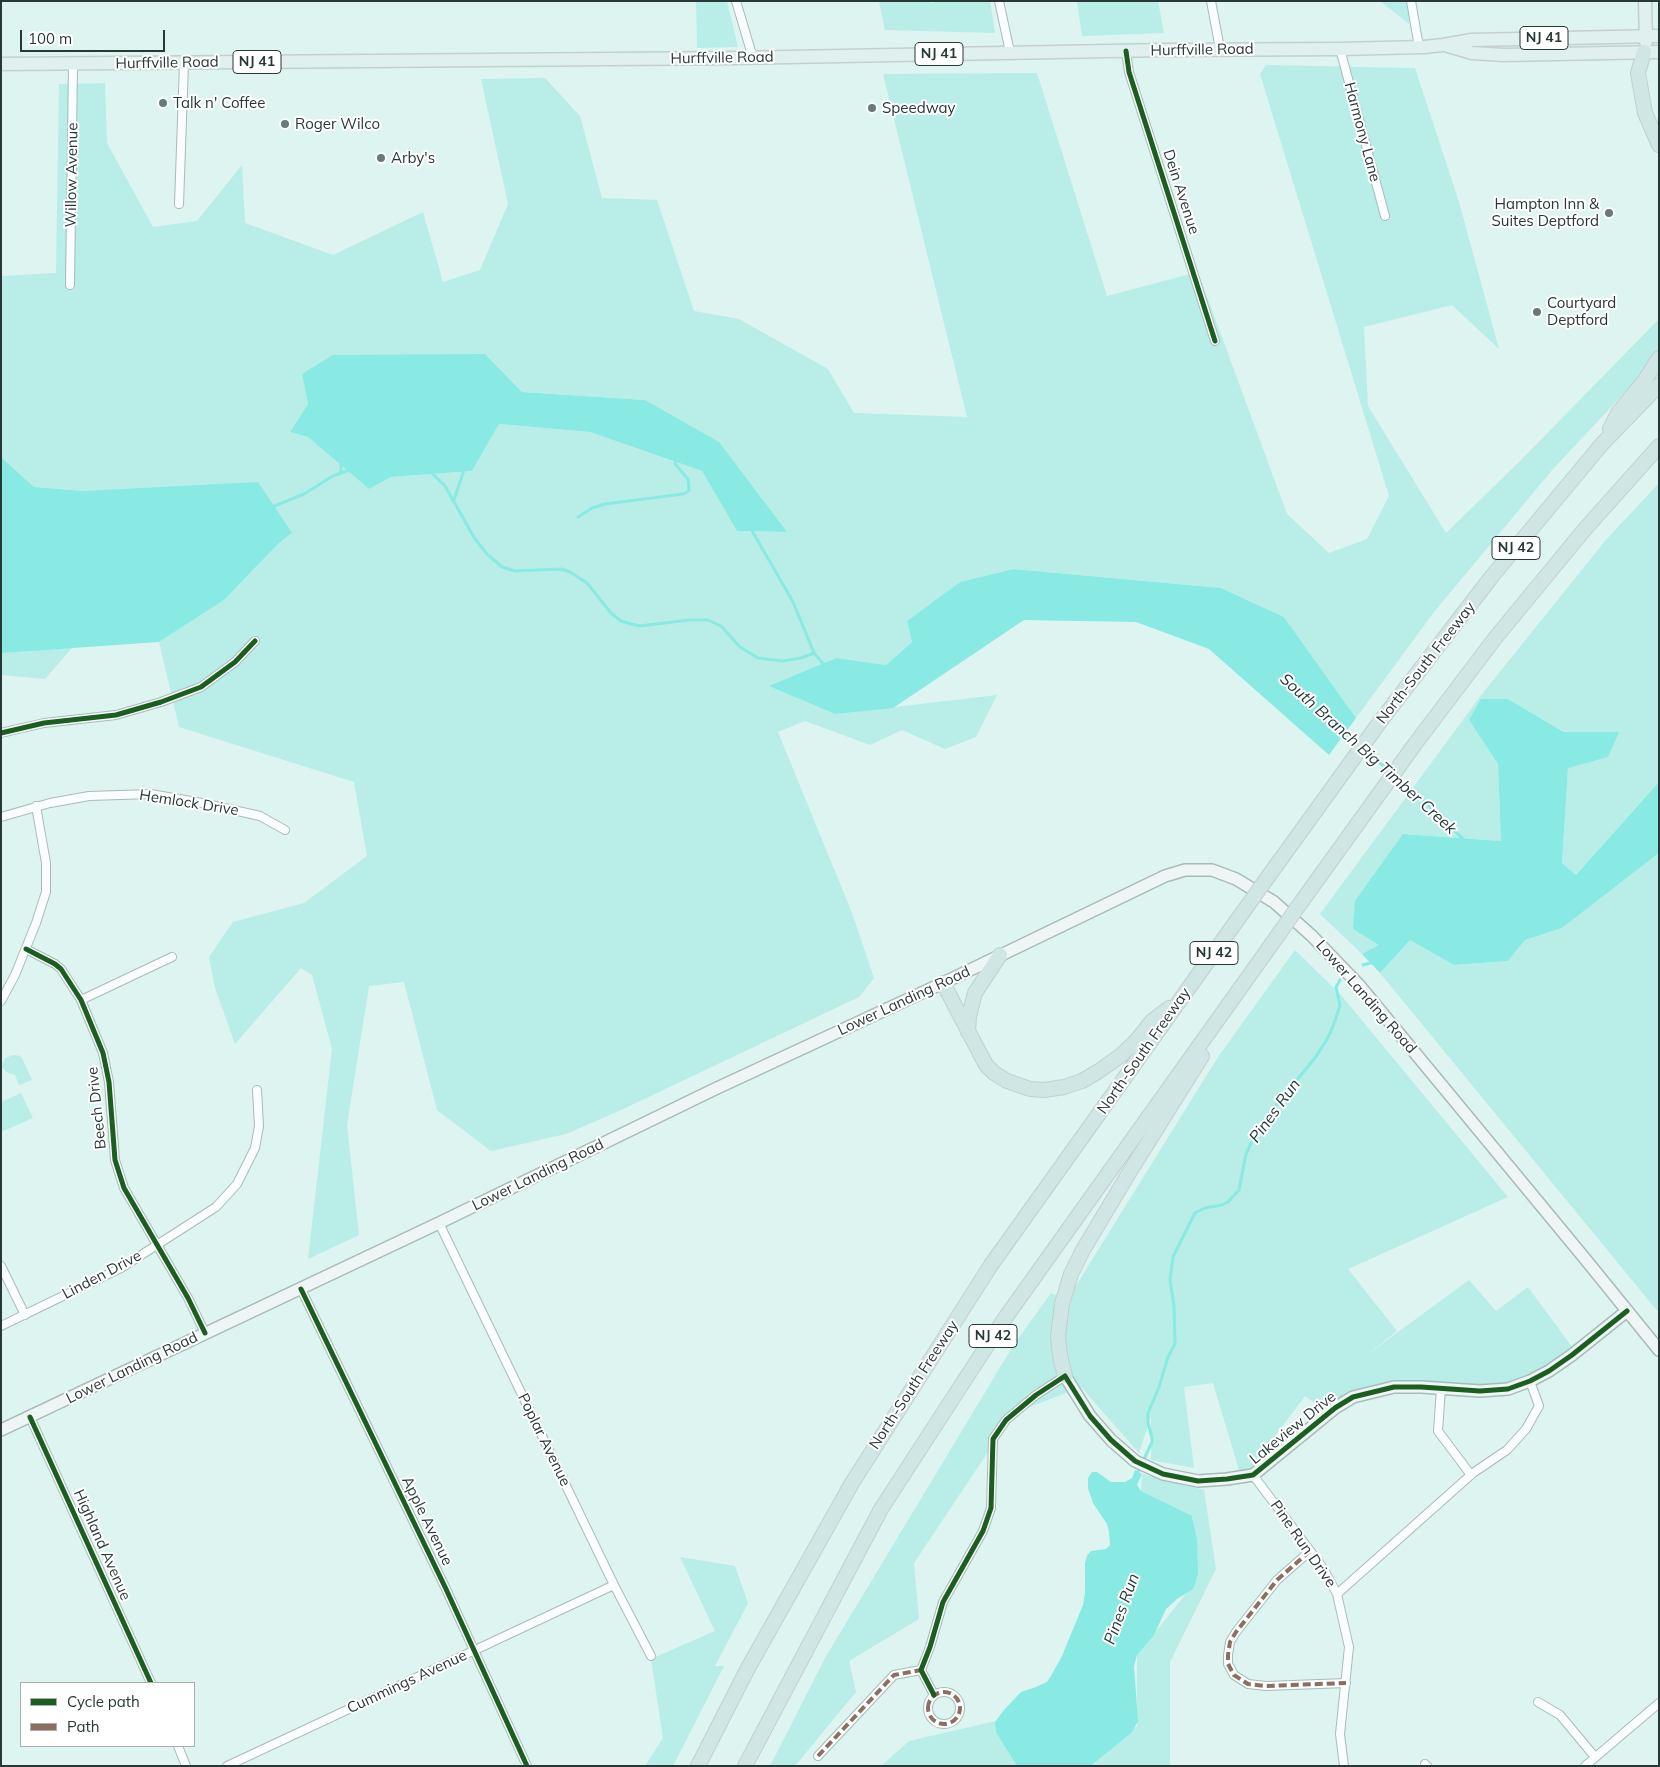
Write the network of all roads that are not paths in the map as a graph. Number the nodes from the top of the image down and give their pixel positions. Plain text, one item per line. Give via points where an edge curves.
1 (736, 1) edge
2 (999, 1) edge
3 (1211, 1) edge
4 (1411, 1) edge
5 (1645, 1) edge
6 (1653, 36) edge
7 (1443, 45) junction
8 (1419, 47) junction
9 (1220, 49) junction
10 (1340, 49) junction
11 (1126, 51) junction
12 (1010, 52) junction
13 (1644, 52) junction
14 (1659, 52) edge
15 (753, 58) junction
16 (184, 63) junction
17 (1, 64) edge
18 (73, 64) junction
19 (1659, 145) edge
20 (179, 204) dead end
21 (1385, 216) dead end
22 (70, 285) dead end
23 (1215, 341) dead end
24 (1659, 358) edge
25 (1659, 385) edge
26 (1602, 444) junction
27 (1659, 446) edge
28 (255, 641) dead end
29 (1, 733) edge
30 (36, 806) junction
31 (1, 817) edge
32 (285, 830) dead end
33 (26, 949) junction
34 (1000, 955) junction
35 (172, 957) dead end
36 (943, 984) junction
37 (81, 1000) junction
38 (1180, 1000) junction
39 (1, 1001) edge
40 (1225, 1010) junction
41 (968, 1032) junction
42 (257, 1090) dead end
43 (439, 1223) junction
44 (157, 1244) junction
45 (1, 1266) edge
46 (301, 1289) junction
47 (1627, 1311) junction
48 (25, 1315) junction
49 (1, 1326) edge
50 (205, 1333) junction
51 (1659, 1350) edge
52 (1066, 1376) junction
53 (1530, 1381) junction
54 (1441, 1388) junction
55 (30, 1417) junction
56 (1, 1430) edge
57 (1254, 1475) junction
58 (1471, 1475) junction
59 (1310, 1550) junction
60 (614, 1586) junction
61 (1337, 1594) junction
62 (474, 1650) junction
63 (651, 1656) dead end
64 (921, 1670) junction
65 (151, 1682) edge
66 (1346, 1684) junction
67 (934, 1695) junction
68 (1538, 1702) dead end
69 (1659, 1702) edge
70 (178, 1747) edge
71 (818, 1756) dead end
72 (1595, 1757) junction
73 (186, 1766) edge
74 (227, 1766) edge
75 (527, 1766) edge
76 (698, 1766) edge
77 (745, 1766) edge
78 (1344, 1766) edge
79 (1585, 1766) edge

1 - 15 street
2 - 12 street
3 - 9 street
4 - 8 street
5 - 6 main road
6 - 7 main road, Hurffville Road / NJ 41 via 1472,40
6 - 13 main road
7 - 8 main road, Hurffville Road / NJ 41
7 - 13 main road, Hurffville Road / NJ 41 via 1472,53 1504,55
8 - 10 main road, Hurffville Road / NJ 41
9 - 10 main road, Hurffville Road / NJ 41
9 - 11 main road, Hurffville Road / NJ 41
10 - 21 street, Harmony Lane
11 - 12 main road, Hurffville Road / NJ 41
11 - 23 street, Dein Avenue via 1129,72
12 - 15 main road, Hurffville Road / NJ 41
13 - 14 main road, Hurffville Road / NJ 41
13 - 19 highway via 1638,73 1645,113
15 - 16 main road, Hurffville Road / NJ 41
16 - 18 main road, Hurffville Road / NJ 41
16 - 20 street
17 - 18 main road, Hurffville Road / NJ 41
18 - 22 street, Willow Avenue
24 - 26 highway via 1618,413
25 - 26 highway, North-South Freeway / NJ 42
26 - 38 highway, North-South Freeway / NJ 42, bridge via 1382,719
27 - 40 highway, NJ 42, bridge via 1502,629 1415,744
28 - 29 street via 235,662 200,688 116,715 44,722
30 - 31 street, Hemlock Drive
30 - 32 street, Hemlock Drive via 89,796 151,794 260,816
30 - 33 street via 46,862 46,892
33 - 37 street, Beech Drive via 61,969
33 - 39 street
34 - 36 main road, Lower Landing Road
34 - 41 highway via 975,993
34 - 47 main road, Lower Landing Road via 1173,873 1212,870 1243,882 1274,902 1359,985
35 - 37 street
36 - 41 highway
36 - 43 main road, Lower Landing Road via 715,1089
37 - 44 street, Beech Drive via 103,1053 116,1160 124,1188
38 - 41 highway via 1152,1021 1136,1041 1110,1064 1082,1080 1058,1088 1024,1088 999,1076 984,1062
38 - 76 highway, North-South Freeway / NJ 42 via 991,1265 857,1475 747,1670
40 - 52 highway via 1191,1074 1075,1265 1059,1325 1059,1346
40 - 77 highway, NJ 42 via 1003,1321 881,1509
42 - 44 street, Linden Drive via 259,1126 256,1148 238,1184 216,1207
43 - 46 main road, Lower Landing Road
43 - 60 street, Poplar Avenue
44 - 48 street, Linden Drive via 121,1268
44 - 50 street, Beech Drive
45 - 48 street
46 - 50 main road, Lower Landing Road
46 - 62 street, Apple Avenue
47 - 51 main road, Lower Landing Road
47 - 53 main road, Lakeview Drive via 1572,1355
48 - 49 street, Linden Drive
50 - 55 main road, Lower Landing Road
52 - 57 main road, Lakeview Drive via 1090,1416 1111,1440 1148,1468 1198,1480
52 - 64 street via 1036,1394 1006,1420 994,1439 991,1508 982,1532 944,1602
53 - 54 main road, Lakeview Drive via 1508,1389
53 - 58 street via 1539,1406 1526,1429 1507,1450
54 - 57 main road, Lakeview Drive via 1394,1387 1353,1397 1327,1414
54 - 58 street via 1438,1431
55 - 56 main road, Lower Landing Road
55 - 65 street, Highland Avenue
57 - 59 street, Pine Run Drive
58 - 61 street
59 - 61 street, Pine Run Drive
59 - 66 street via 1277,1580 1236,1632 1230,1642 1228,1664 1234,1675 1248,1684
60 - 62 street, Cummings Avenue
60 - 63 street, Poplar Avenue
61 - 66 street, Pine Run Drive via 1349,1647
62 - 74 street, Cummings Avenue
62 - 75 street, Apple Avenue
64 - 67 street
64 - 71 street via 894,1675
66 - 78 street, Pine Run Drive via 1340,1734
67 - 67 street via 948,1692 957,1698 960,1708 952,1722 942,1724 932,1719 928,1704
68 - 72 street via 1560,1715
69 - 72 street
70 - 73 street
72 - 79 street

